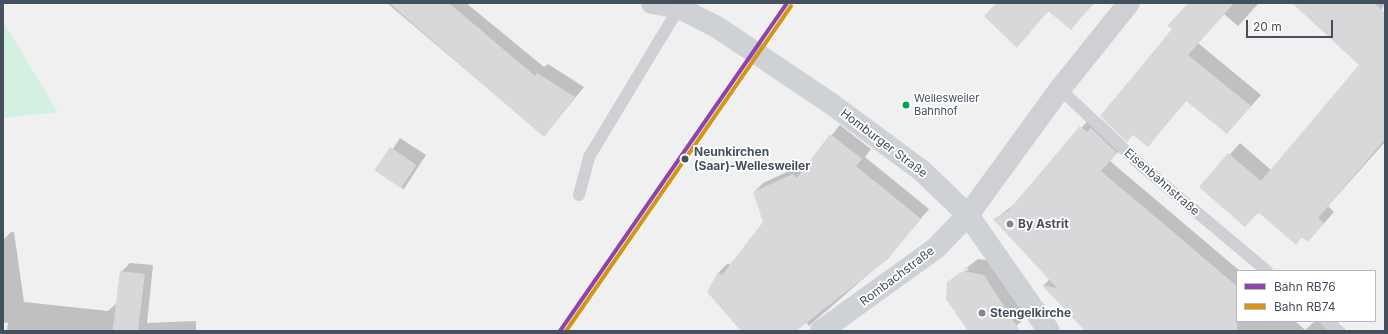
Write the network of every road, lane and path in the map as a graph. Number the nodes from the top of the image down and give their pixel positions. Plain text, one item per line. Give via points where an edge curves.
1 (652, 3) edge
2 (1129, 3) edge
3 (680, 6) edge
4 (1060, 89) junction
5 (579, 195) dead end
6 (968, 215) junction
7 (1266, 270) edge
8 (1327, 322) edge
9 (821, 331) edge
10 (1049, 331) edge
11 (1338, 331) edge

1 - 3 street
2 - 4 street
3 - 5 lane via 589,157
3 - 6 main road, Homburger Straße via 717,27 833,105 921,170
4 - 6 street
4 - 7 lane, Eisenbahnstraße via 1143,167
6 - 9 main road, Rombachstraße via 936,248
6 - 10 main road, Homburger Straße
8 - 11 lane

